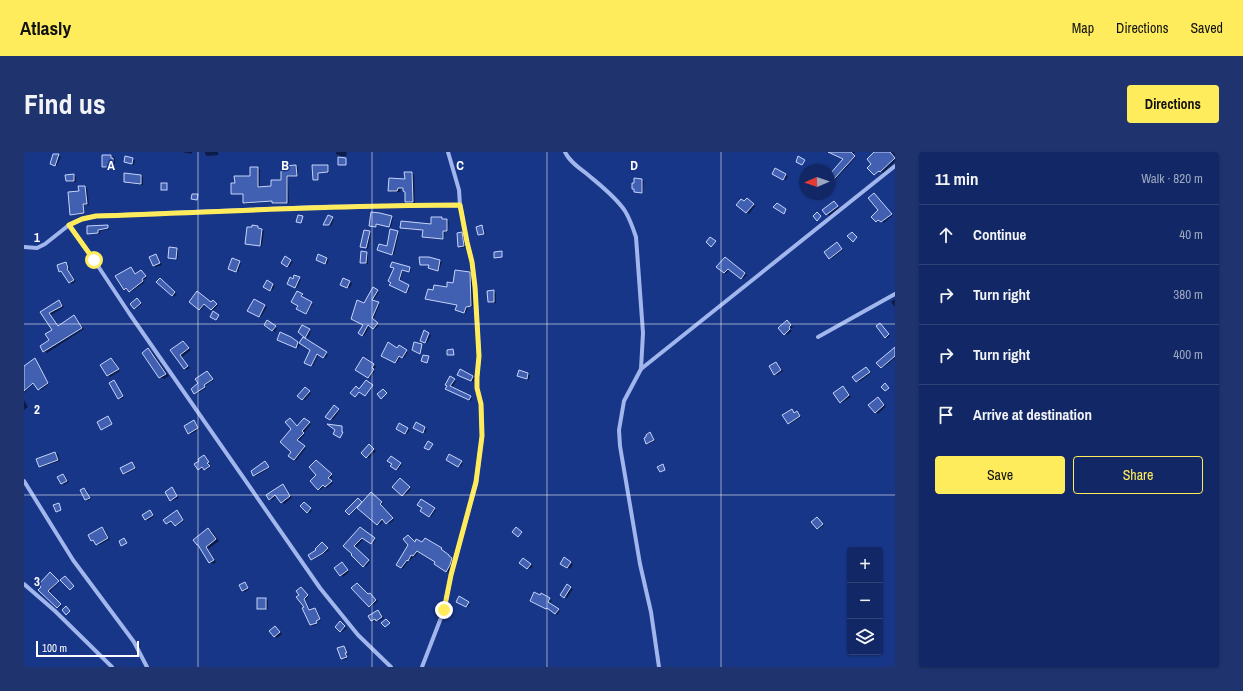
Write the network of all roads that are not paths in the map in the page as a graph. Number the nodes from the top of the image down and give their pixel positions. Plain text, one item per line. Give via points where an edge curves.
1 (448, 152) edge
2 (565, 152) edge
3 (895, 166) edge
4 (460, 205) junction
5 (69, 225) junction
6 (24, 247) edge
7 (895, 294) edge
8 (818, 337) dead end
9 (641, 369) junction
10 (24, 481) edge
11 (24, 584) edge
12 (112, 667) edge
13 (147, 667) edge
14 (391, 667) edge
15 (422, 667) edge
16 (659, 667) edge

1 - 4 street via 459,190
2 - 9 street via 571,162 625,211 636,237 643,333
3 - 9 street
4 - 5 street via 310,207 96,216
4 - 15 street via 475,287 479,356 477,388 481,404 482,436 476,482 444,610
5 - 6 street via 37,248
5 - 14 street via 320,588 358,635
7 - 8 street
9 - 16 street via 624,401 619,430
10 - 13 street via 73,560 134,642
11 - 12 street

